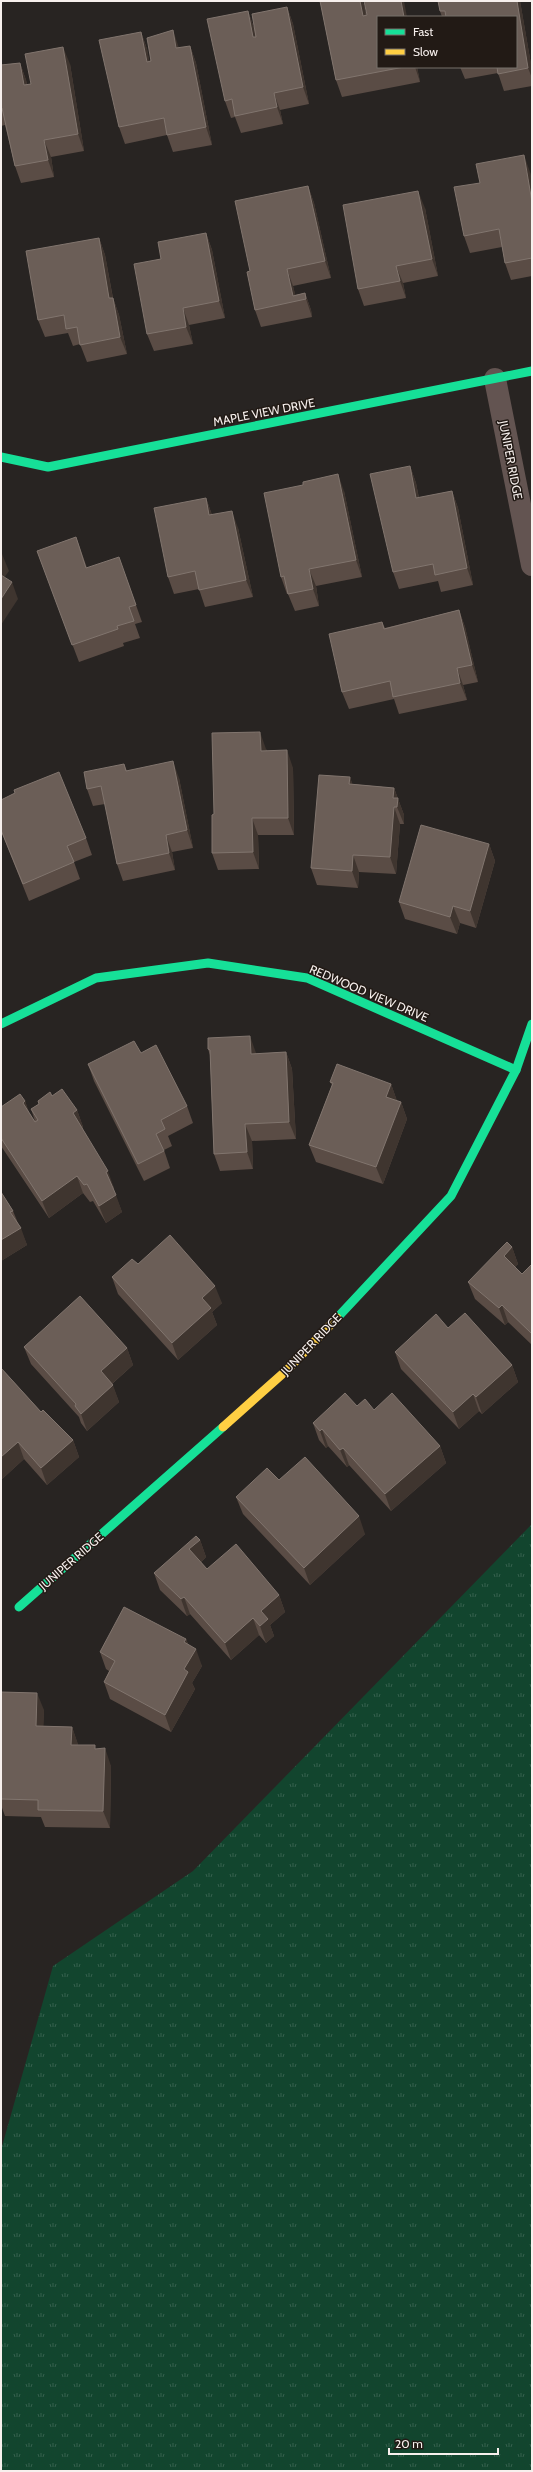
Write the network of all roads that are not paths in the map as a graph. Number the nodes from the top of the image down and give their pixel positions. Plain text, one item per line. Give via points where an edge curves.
1 (532, 371) edge
2 (496, 378) junction
3 (1, 457) edge
4 (532, 564) edge
5 (1, 1024) edge
6 (532, 1024) edge
7 (516, 1070) junction
8 (19, 1607) dead end

1 - 2 street, MAPLE VIEW DRIVE
2 - 3 street, MAPLE VIEW DRIVE via 48,467
2 - 4 street, JUNIPER RIDGE
5 - 7 street, REDWOOD VIEW DRIVE via 96,978 208,963 307,978
6 - 7 street, JUNIPER RIDGE
7 - 8 street, JUNIPER RIDGE via 451,1196 288,1369

